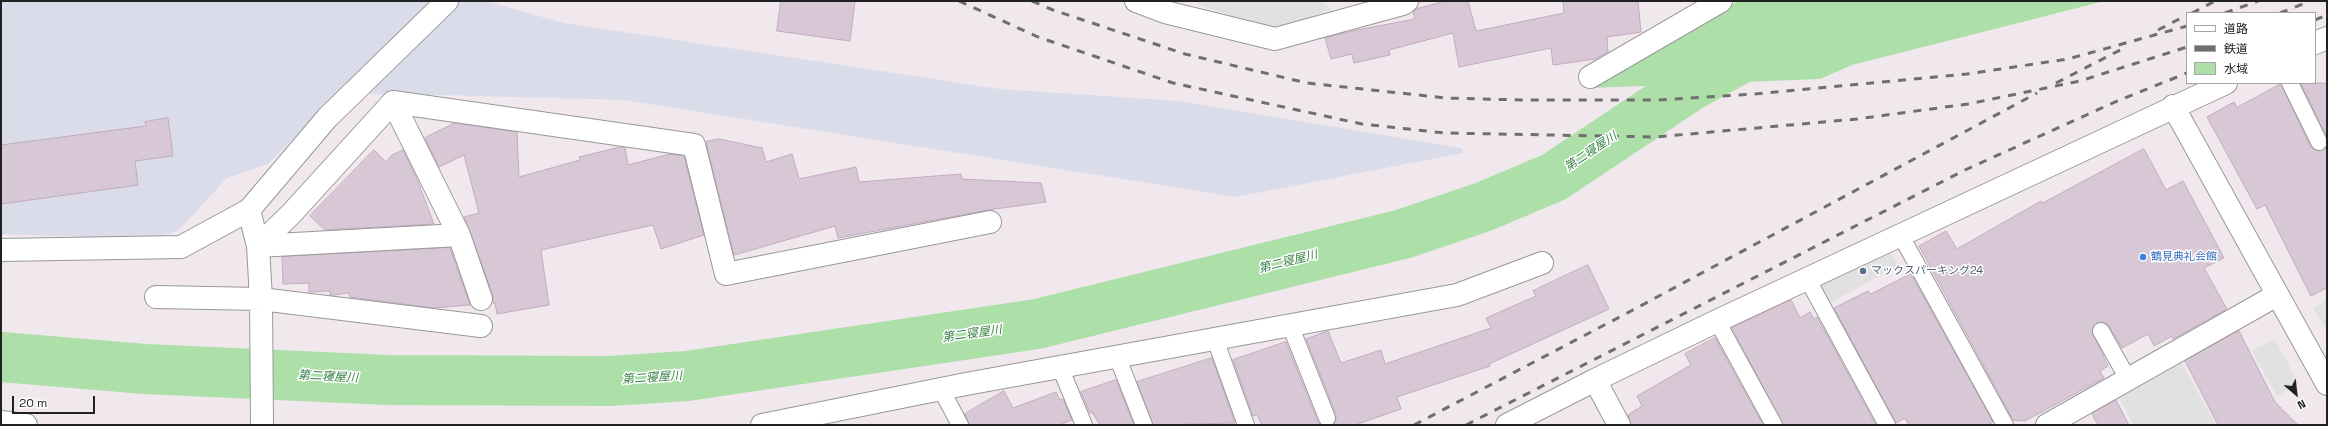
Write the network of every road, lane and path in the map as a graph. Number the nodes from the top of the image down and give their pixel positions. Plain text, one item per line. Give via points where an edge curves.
1 (447, 1) edge
2 (1136, 1) edge
3 (1407, 1) edge
4 (1720, 1) edge
5 (1170, 6) edge
6 (2327, 38) edge
7 (2316, 43) edge
8 (1590, 77) dead end
9 (2224, 84) edge
10 (2290, 84) edge
11 (393, 102) junction
12 (2173, 106) junction
13 (2319, 142) dead end
14 (249, 210) junction
15 (990, 222) dead end
16 (1900, 234) junction
17 (459, 235) junction
18 (258, 246) junction
19 (1, 250) edge
20 (1542, 263) dead end
21 (1807, 278) junction
22 (2277, 295) junction
23 (156, 297) dead end
24 (261, 299) junction
25 (481, 299) dead end
26 (1717, 321) junction
27 (481, 326) dead end
28 (1290, 326) junction
29 (2101, 331) dead end
30 (1215, 339) junction
31 (1118, 356) junction
32 (1060, 367) junction
33 (2128, 379) junction
34 (1595, 380) junction
35 (2327, 384) edge
36 (940, 389) junction
37 (1327, 418) dead end
38 (808, 420) edge
39 (1, 422) edge
40 (26, 425) edge
41 (262, 425) edge
42 (762, 425) edge
43 (960, 425) edge
44 (1084, 425) edge
45 (1144, 425) edge
46 (1246, 425) edge
47 (1507, 425) edge
48 (1619, 425) edge
49 (1774, 425) edge
50 (1887, 425) edge
51 (2005, 425) edge
52 (2047, 425) edge

1 - 14 street via 327,118
2 - 5 street
3 - 5 street via 1275,39
4 - 8 street
6 - 7 street
9 - 12 street
10 - 13 lane
11 - 15 street via 694,145 726,274
11 - 17 street
11 - 18 street via 291,214
12 - 16 street
12 - 22 street
14 - 18 street
14 - 19 street via 181,247
16 - 21 street
16 - 51 lane
17 - 18 street
17 - 25 street
18 - 24 street
20 - 28 street via 1457,296
21 - 26 street
21 - 50 lane
22 - 33 street
22 - 35 street
23 - 24 street
24 - 27 street
24 - 41 street
26 - 34 street
26 - 49 lane
28 - 30 street
28 - 37 lane
29 - 33 lane
30 - 31 street
30 - 46 lane
31 - 32 street
31 - 45 lane
32 - 36 street
32 - 44 lane
33 - 52 street
34 - 47 street
34 - 48 street
36 - 38 street
36 - 43 lane
38 - 42 street
39 - 40 street

